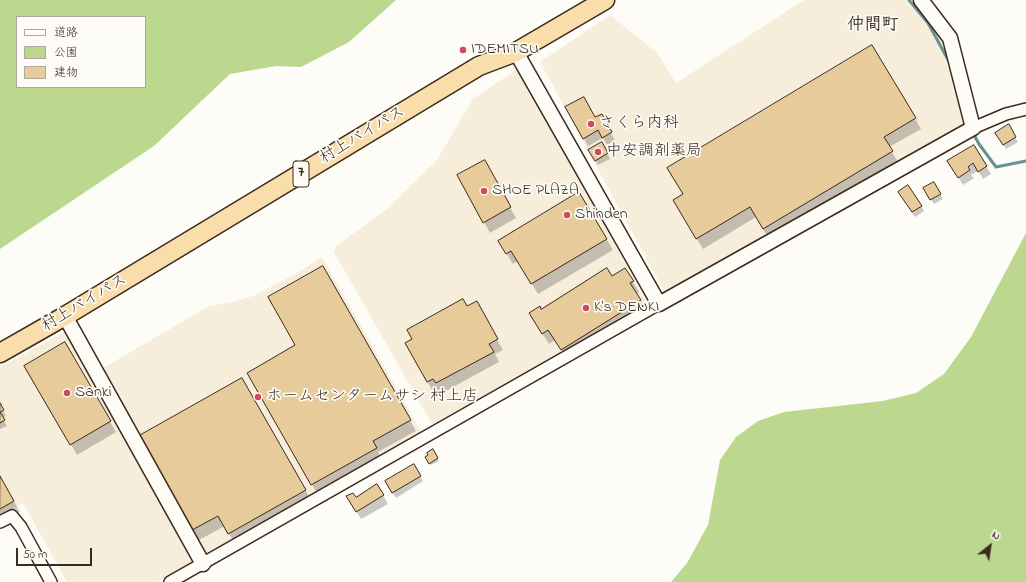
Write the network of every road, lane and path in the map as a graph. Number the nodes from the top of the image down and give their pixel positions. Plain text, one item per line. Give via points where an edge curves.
1 (604, 0) edge
2 (921, 0) edge
3 (516, 52) junction
4 (1026, 109) edge
5 (973, 128) junction
6 (659, 304) junction
7 (65, 316) junction
8 (0, 353) edge
9 (0, 522) edge
10 (203, 564) junction
11 (51, 582) edge
12 (170, 582) edge

1 - 3 highway, 村上バイパス / 7
2 - 5 street via 950,38
3 - 6 street
3 - 7 highway, 村上バイパス / 7 via 479,66
4 - 5 street via 1006,114
5 - 6 street
6 - 10 street
7 - 8 highway, 村上バイパス / 7
7 - 10 street
9 - 11 street via 12,516
10 - 12 street

